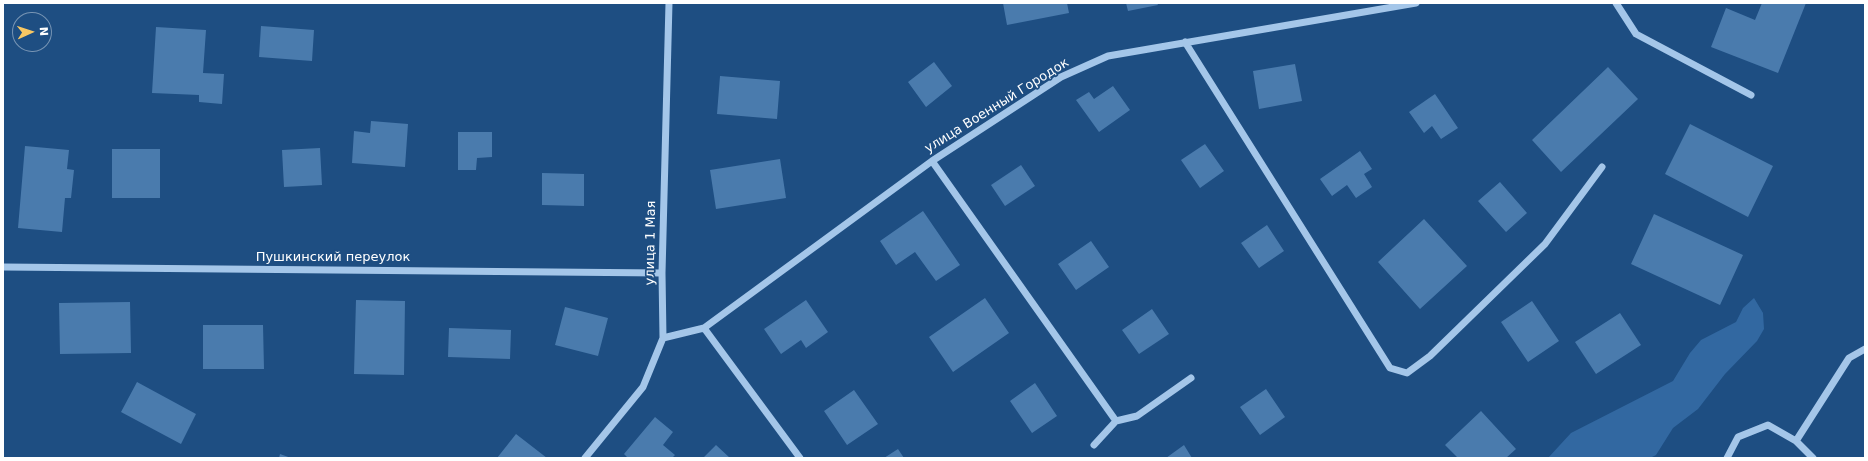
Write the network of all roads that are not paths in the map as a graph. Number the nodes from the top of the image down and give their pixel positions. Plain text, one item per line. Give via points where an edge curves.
1 (669, 3) edge
2 (1416, 3) edge
3 (1616, 3) edge
4 (1185, 42) junction
5 (1751, 95) dead end
6 (932, 161) junction
7 (1602, 167) dead end
8 (3, 268) edge
9 (662, 273) junction
10 (704, 328) junction
11 (663, 338) junction
12 (1865, 349) edge
13 (1191, 378) dead end
14 (1116, 421) junction
15 (1796, 441) junction
16 (1094, 445) dead end
17 (585, 458) edge
18 (800, 458) edge
19 (1727, 458) edge
20 (1813, 458) edge

1 - 9 street, улица 1 Мая
2 - 4 street, улица Военный Городок
3 - 5 street via 1636,34
4 - 6 street, улица Военный Городок via 1108,56 1061,77
4 - 7 street via 1390,368 1407,373 1430,356 1546,244
6 - 10 street, улица Военный Городок
6 - 14 street
8 - 9 street, Пушкинский переулок
9 - 11 street, улица 1 Мая
10 - 11 street, улица Военный Городок
10 - 18 street
11 - 17 street, улица 1 Мая via 643,387
12 - 15 street via 1849,358
13 - 14 street via 1137,416
14 - 16 street
15 - 19 street via 1768,425 1738,437
15 - 20 street

